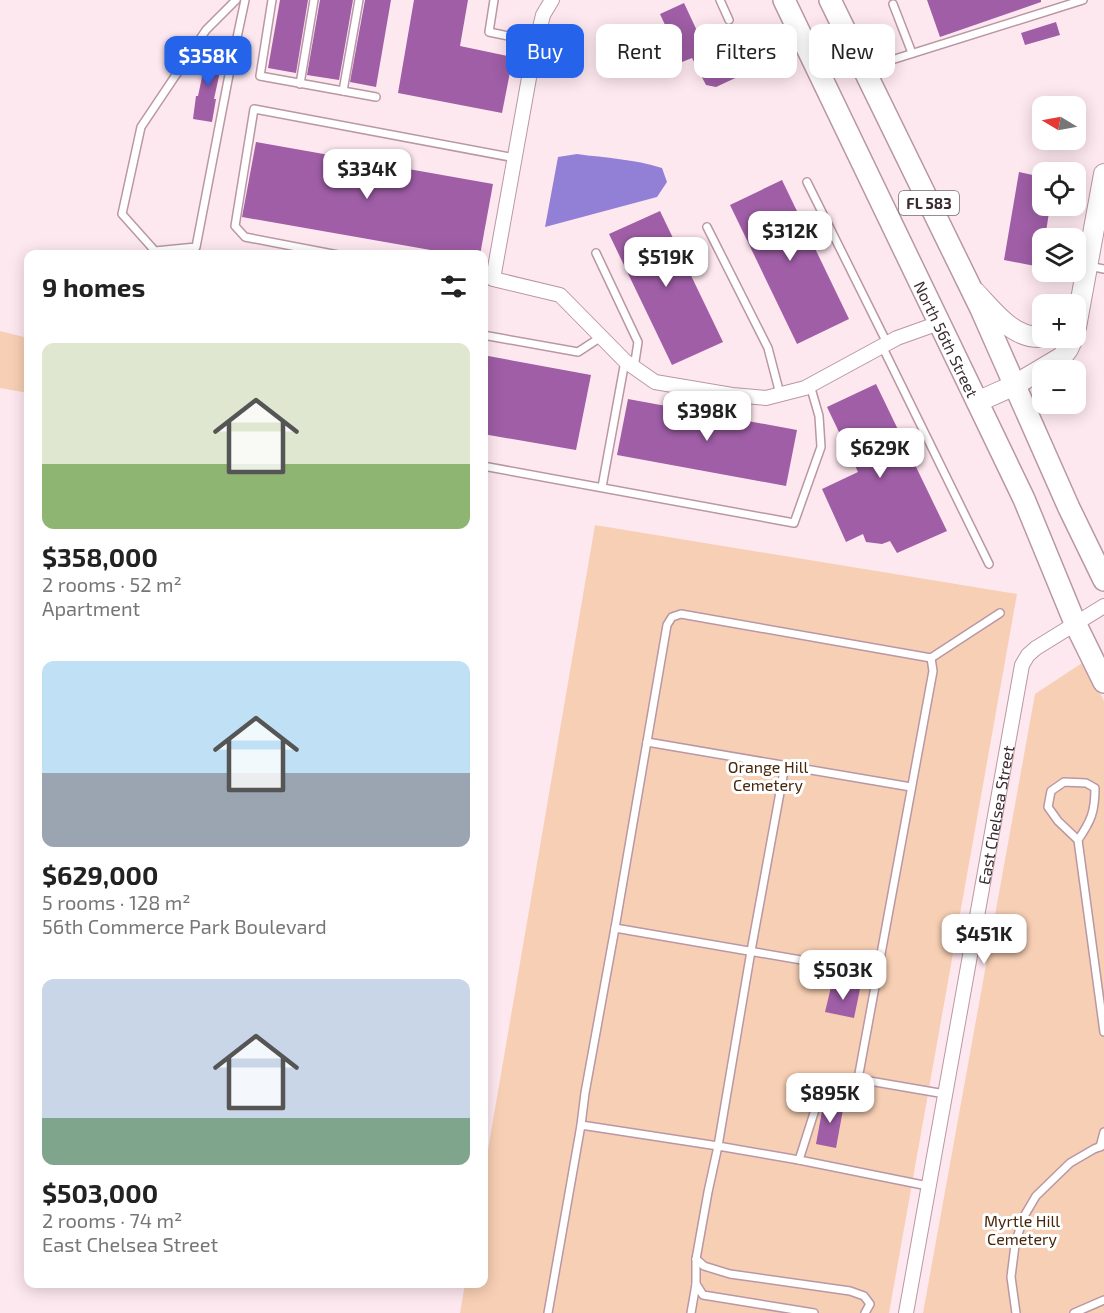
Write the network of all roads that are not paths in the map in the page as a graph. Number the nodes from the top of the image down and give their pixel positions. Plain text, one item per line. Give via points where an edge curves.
1 (236, 0) edge
2 (245, 0) edge
3 (272, 0) edge
4 (314, 0) edge
5 (359, 0) edge
6 (494, 0) edge
7 (552, 0) edge
8 (720, 0) edge
9 (784, 0) edge
10 (830, 0) edge
11 (1083, 0) edge
12 (893, 4) dead end
13 (729, 20) dead end
14 (541, 24) edge
15 (841, 24) edge
16 (506, 36) edge
17 (912, 53) junction
18 (895, 59) edge
19 (530, 78) edge
20 (867, 78) edge
21 (300, 84) junction
22 (343, 92) junction
23 (376, 97) dead end
24 (515, 159) junction
25 (1104, 174) edge
26 (807, 182) dead end
27 (707, 227) dead end
28 (154, 250) edge
29 (165, 250) edge
30 (312, 250) edge
31 (596, 253) dead end
32 (1096, 268) edge
33 (488, 280) edge
34 (970, 287) junction
35 (1083, 294) edge
36 (939, 323) junction
37 (488, 336) edge
38 (601, 336) junction
39 (1032, 337) edge
40 (884, 345) junction
41 (1068, 348) edge
42 (630, 365) junction
43 (810, 385) junction
44 (1015, 385) junction
45 (780, 394) junction
46 (977, 402) junction
47 (488, 467) edge
48 (602, 487) junction
49 (989, 564) dead end
50 (1104, 580) edge
51 (1104, 606) edge
52 (1000, 613) dead end
53 (1075, 623) junction
54 (931, 658) junction
55 (1104, 682) edge
56 (647, 742) junction
57 (785, 765) junction
58 (911, 787) junction
59 (1078, 840) junction
60 (615, 928) junction
61 (751, 951) junction
62 (877, 973) junction
63 (1104, 1032) edge
64 (858, 1078) junction
65 (945, 1094) junction
66 (581, 1125) junction
67 (1104, 1132) edge
68 (718, 1146) junction
69 (1102, 1146) edge
70 (799, 1160) junction
71 (928, 1186) junction
72 (696, 1259) junction
73 (696, 1284) junction
74 (1104, 1300) edge
75 (548, 1313) edge
76 (691, 1313) edge
77 (814, 1313) edge
78 (865, 1313) edge
79 (906, 1313) edge
80 (1016, 1313) edge
81 (1074, 1313) edge

1 - 28 lane via 206,30 141,127 123,214
2 - 29 lane via 196,247
3 - 21 lane via 260,76
4 - 21 lane
5 - 22 lane
6 - 16 lane via 489,32
7 - 14 street
8 - 13 lane
9 - 36 main road, North 56th Street / FL 583
10 - 15 main road, FL 583
11 - 17 lane
12 - 17 lane
17 - 18 lane
19 - 24 street
20 - 34 main road, FL 583
21 - 22 lane
22 - 23 lane
24 - 30 lane via 254,109 235,226 245,237
24 - 33 street
25 - 32 street
26 - 40 lane
27 - 45 lane via 768,348
31 - 42 lane via 638,342
32 - 35 street
33 - 38 street via 560,295
34 - 39 street via 1012,328
34 - 44 main road, FL 583
36 - 40 street
36 - 46 main road, North 56th Street / FL 583
37 - 38 lane via 578,352
38 - 42 street
40 - 43 street
40 - 49 lane
41 - 44 street via 1062,357
42 - 45 street via 655,382 732,395 766,398
42 - 48 lane
43 - 45 street
43 - 48 lane via 819,416 821,447 794,523
44 - 46 street
44 - 50 main road, FL 583
46 - 53 main road, North 56th Street / FL 583 via 1024,499
47 - 48 lane
51 - 53 street, East Chelsea Street
52 - 54 lane
53 - 55 main road, North 56th Street / FL 583
53 - 65 street, East Chelsea Street via 1036,648 1022,665
54 - 56 lane via 681,614 672,617 667,626
54 - 58 lane via 933,671
56 - 57 lane
56 - 60 lane
57 - 58 lane
57 - 61 lane
58 - 62 lane
59 - 59 lane via 1048,807 1051,791 1064,782 1086,783 1095,788 1095,804
59 - 63 lane
60 - 61 lane
60 - 66 lane
61 - 62 lane
61 - 68 lane
62 - 64 lane
64 - 65 lane
64 - 70 lane via 837,1082 820,1094
65 - 71 street, East Chelsea Street
66 - 68 lane
66 - 75 lane
67 - 69 lane
68 - 70 lane
68 - 72 lane
69 - 80 lane via 1070,1163 1036,1196 1023,1218 1011,1277
70 - 71 lane
71 - 79 street, East Chelsea Street
72 - 73 lane
72 - 78 lane via 704,1266 730,1274 850,1291 864,1296 870,1304
73 - 76 lane
73 - 77 lane via 703,1295
74 - 81 lane

